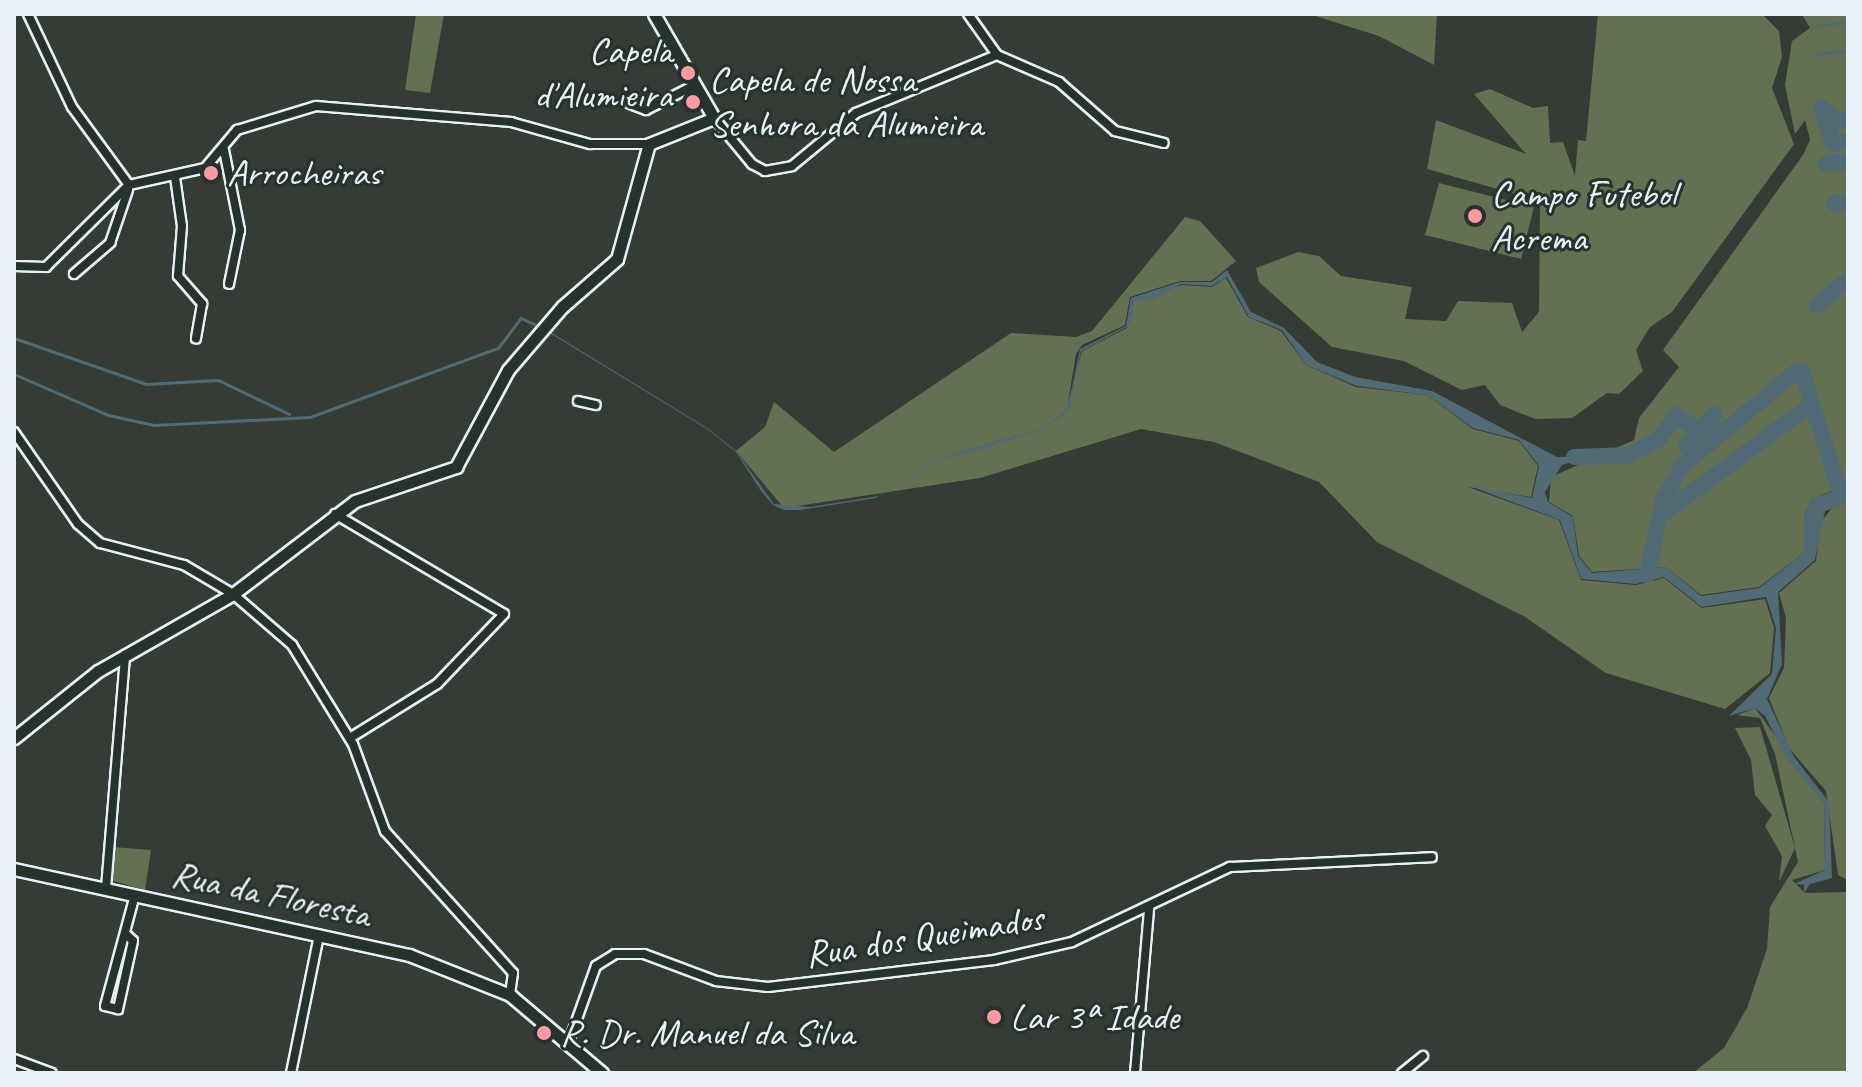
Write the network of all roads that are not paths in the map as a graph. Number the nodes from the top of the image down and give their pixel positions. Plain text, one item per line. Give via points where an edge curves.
1 (28, 14) edge
2 (654, 14) edge
3 (968, 14) edge
4 (997, 55) junction
5 (693, 86) junction
6 (630, 104) dead end
7 (714, 118) junction
8 (1164, 143) dead end
9 (649, 144) junction
10 (224, 150) junction
11 (175, 177) junction
12 (129, 185) junction
13 (14, 266) edge
14 (74, 274) dead end
15 (229, 284) dead end
16 (196, 338) dead end
17 (578, 401) dead end
18 (596, 405) dead end
19 (14, 432) edge
20 (335, 514) junction
21 (233, 594) junction
22 (125, 655) junction
23 (14, 738) edge
24 (350, 738) junction
25 (1432, 857) dead end
26 (14, 869) edge
27 (106, 888) junction
28 (135, 895) junction
29 (1149, 909) junction
30 (127, 935) junction
31 (319, 935) junction
32 (510, 995) junction
33 (568, 1044) junction
34 (1423, 1056) dead end
35 (14, 1059) edge
36 (52, 1073) edge
37 (291, 1073) edge
38 (602, 1073) edge
39 (1135, 1073) edge
40 (1402, 1073) edge

1 - 12 street via 72,107
2 - 5 street
3 - 4 street
4 - 7 street via 856,113 792,166 765,171 752,164
4 - 8 street via 1059,82 1115,131
5 - 6 street via 646,110
5 - 7 street
7 - 9 street
9 - 10 street via 590,144 511,122 316,106 237,130
9 - 20 street via 617,259 562,307 508,370 456,467 370,492
10 - 11 street via 205,168
10 - 15 street via 240,230
11 - 12 street
11 - 16 street via 182,226 178,276 202,304
12 - 13 street via 46,267
12 - 14 street via 110,243
17 - 18 street
19 - 21 street via 78,524 100,543 184,565
20 - 21 street
20 - 24 street via 504,614 437,684
21 - 22 street
21 - 24 street via 315,672
22 - 23 street
22 - 27 street
24 - 32 street via 385,831 513,973
25 - 29 street, Rua dos Queimados via 1230,867
26 - 27 street, Rua da Floresta
27 - 28 street, Rua da Floresta
28 - 30 street
28 - 31 street, Rua da Floresta
29 - 33 street, Rua dos Queimados via 1074,941 994,960 768,987 716,981 644,954 615,954 596,966
29 - 39 street
30 - 30 street via 120,938 105,1006 118,1009 133,941
31 - 32 street, Rua da Floresta via 409,955
31 - 37 street
32 - 33 street, Rua da Floresta
33 - 38 street, Rua da Floresta
34 - 40 street
35 - 36 street

